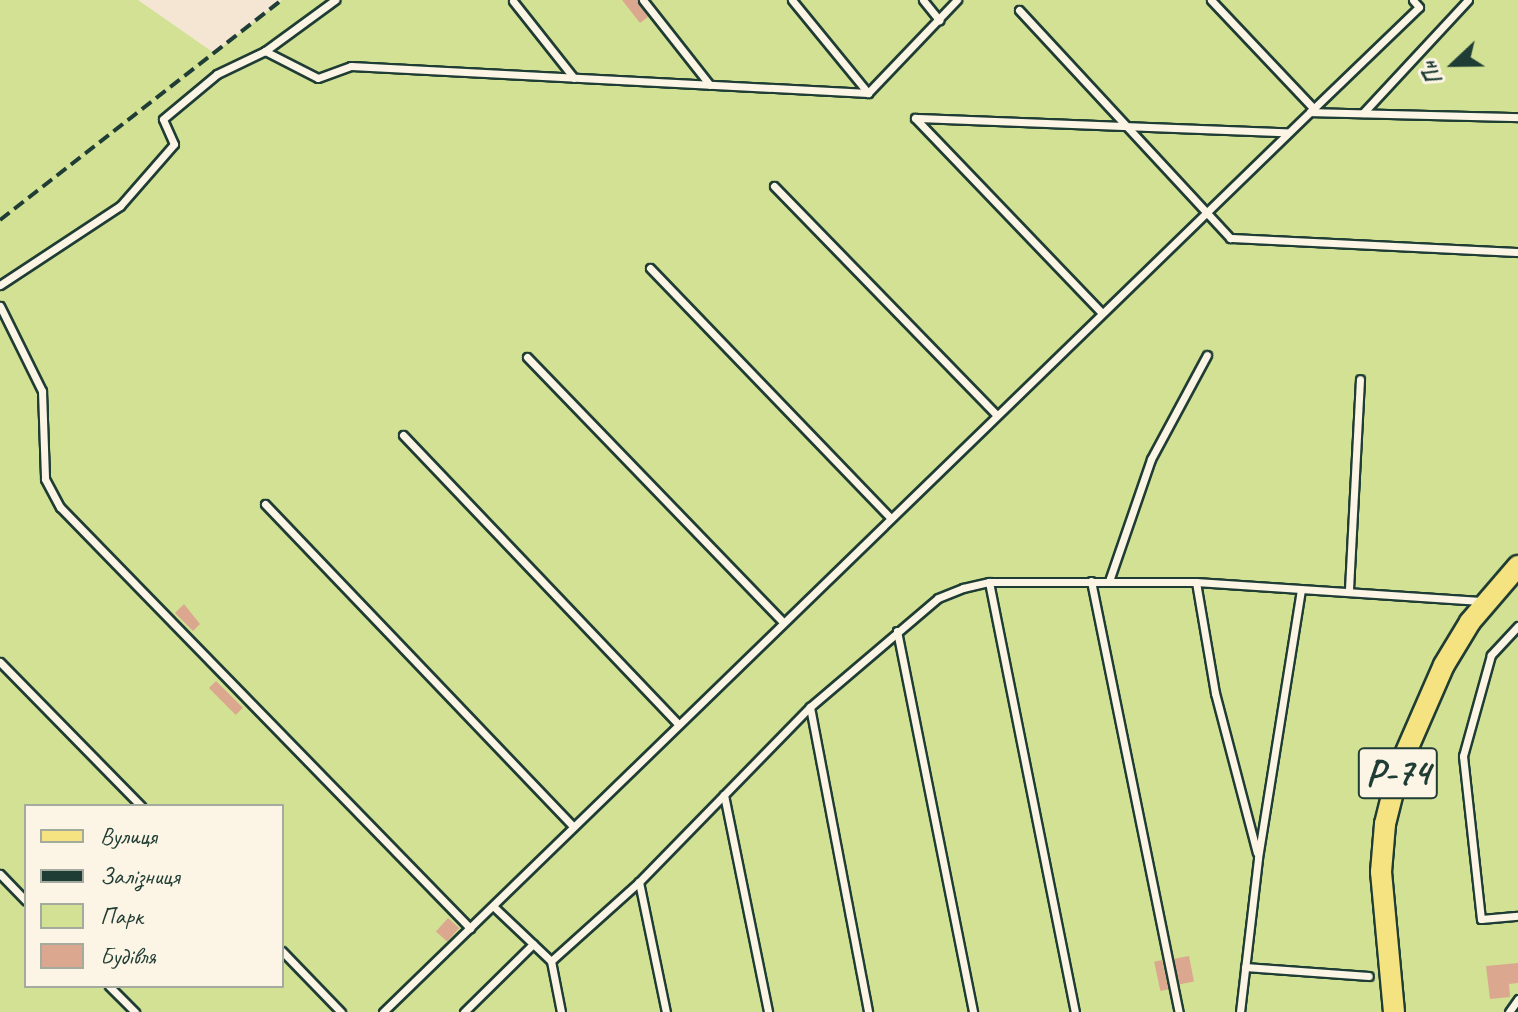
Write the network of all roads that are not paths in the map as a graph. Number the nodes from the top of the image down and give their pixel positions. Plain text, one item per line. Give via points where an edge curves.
1 (335, 0) edge
2 (643, 0) edge
3 (792, 0) edge
4 (923, 0) edge
5 (957, 0) edge
6 (1211, 0) edge
7 (1413, 0) edge
8 (1468, 0) edge
9 (513, 1) edge
10 (1019, 10) dead end
11 (939, 20) junction
12 (265, 51) junction
13 (574, 78) junction
14 (710, 85) junction
15 (868, 93) junction
16 (1311, 110) junction
17 (1363, 113) junction
18 (1518, 117) edge
19 (1122, 124) junction
20 (1287, 132) junction
21 (774, 186) dead end
22 (1206, 210) junction
23 (1518, 252) edge
24 (650, 268) dead end
25 (0, 285) edge
26 (0, 306) edge
27 (1100, 311) junction
28 (1207, 355) dead end
29 (527, 357) dead end
30 (1360, 379) dead end
31 (995, 413) junction
32 (403, 435) dead end
33 (265, 504) dead end
34 (889, 516) junction
35 (1518, 566) edge
36 (1091, 581) junction
37 (1109, 581) junction
38 (989, 582) junction
39 (1196, 582) junction
40 (1301, 589) junction
41 (1349, 589) junction
42 (1486, 602) junction
43 (782, 621) junction
44 (1518, 626) edge
45 (897, 631) junction
46 (0, 662) edge
47 (810, 707) junction
48 (677, 723) junction
49 (724, 795) junction
50 (139, 804) edge
51 (573, 826) junction
52 (1258, 858) junction
53 (0, 874) edge
54 (639, 882) junction
55 (24, 899) edge
56 (493, 906) junction
57 (1518, 916) edge
58 (470, 928) junction
59 (533, 944) junction
60 (284, 953) edge
61 (551, 961) junction
62 (1245, 967) junction
63 (1369, 976) dead end
64 (111, 988) edge
65 (1518, 999) edge
66 (135, 1012) edge
67 (341, 1012) edge
68 (383, 1012) edge
69 (464, 1012) edge
70 (561, 1012) edge
71 (666, 1012) edge
72 (768, 1012) edge
73 (868, 1012) edge
74 (973, 1012) edge
75 (1075, 1012) edge
76 (1179, 1012) edge
77 (1240, 1012) edge
78 (1394, 1012) edge
79 (1509, 1012) edge

1 - 12 lane
2 - 14 lane
3 - 15 lane
4 - 11 lane
5 - 11 lane
6 - 16 lane
7 - 16 lane via 1419,7
8 - 17 lane
9 - 13 lane
10 - 19 lane
11 - 15 lane
12 - 13 lane via 318,78 351,66
12 - 25 lane via 217,74 163,119 174,144 120,206
13 - 14 lane
14 - 15 lane
16 - 17 lane
16 - 20 lane
17 - 18 lane
19 - 20 lane
19 - 22 lane
19 - 27 lane via 915,118
20 - 22 lane
21 - 31 lane
22 - 23 lane via 1230,238
22 - 27 lane
24 - 34 lane
26 - 58 lane via 42,391 45,479 60,507
27 - 31 lane
28 - 37 lane via 1151,459
29 - 43 lane
30 - 41 lane
31 - 34 lane
32 - 48 lane
33 - 51 lane
34 - 43 lane
35 - 42 main road, Р-74
36 - 37 lane
36 - 38 lane
36 - 76 lane
37 - 39 lane
38 - 45 lane via 938,598
38 - 75 lane
39 - 40 lane
39 - 52 lane via 1215,693
40 - 41 lane
40 - 52 lane
41 - 42 lane
42 - 78 main road, Р-74 via 1424,705 1399,768 1385,824 1381,872
43 - 48 lane
44 - 57 lane via 1491,655 1463,756 1481,919
45 - 47 lane
45 - 74 lane
46 - 50 lane
47 - 49 lane
47 - 73 lane
48 - 51 lane
49 - 54 lane
49 - 72 lane
51 - 56 lane
52 - 62 lane
53 - 55 lane
54 - 61 lane
54 - 71 lane
56 - 58 lane
56 - 59 lane
58 - 68 lane
59 - 61 lane
59 - 69 lane
60 - 67 lane
61 - 70 lane
62 - 63 lane
62 - 77 lane
64 - 66 lane
65 - 79 lane

